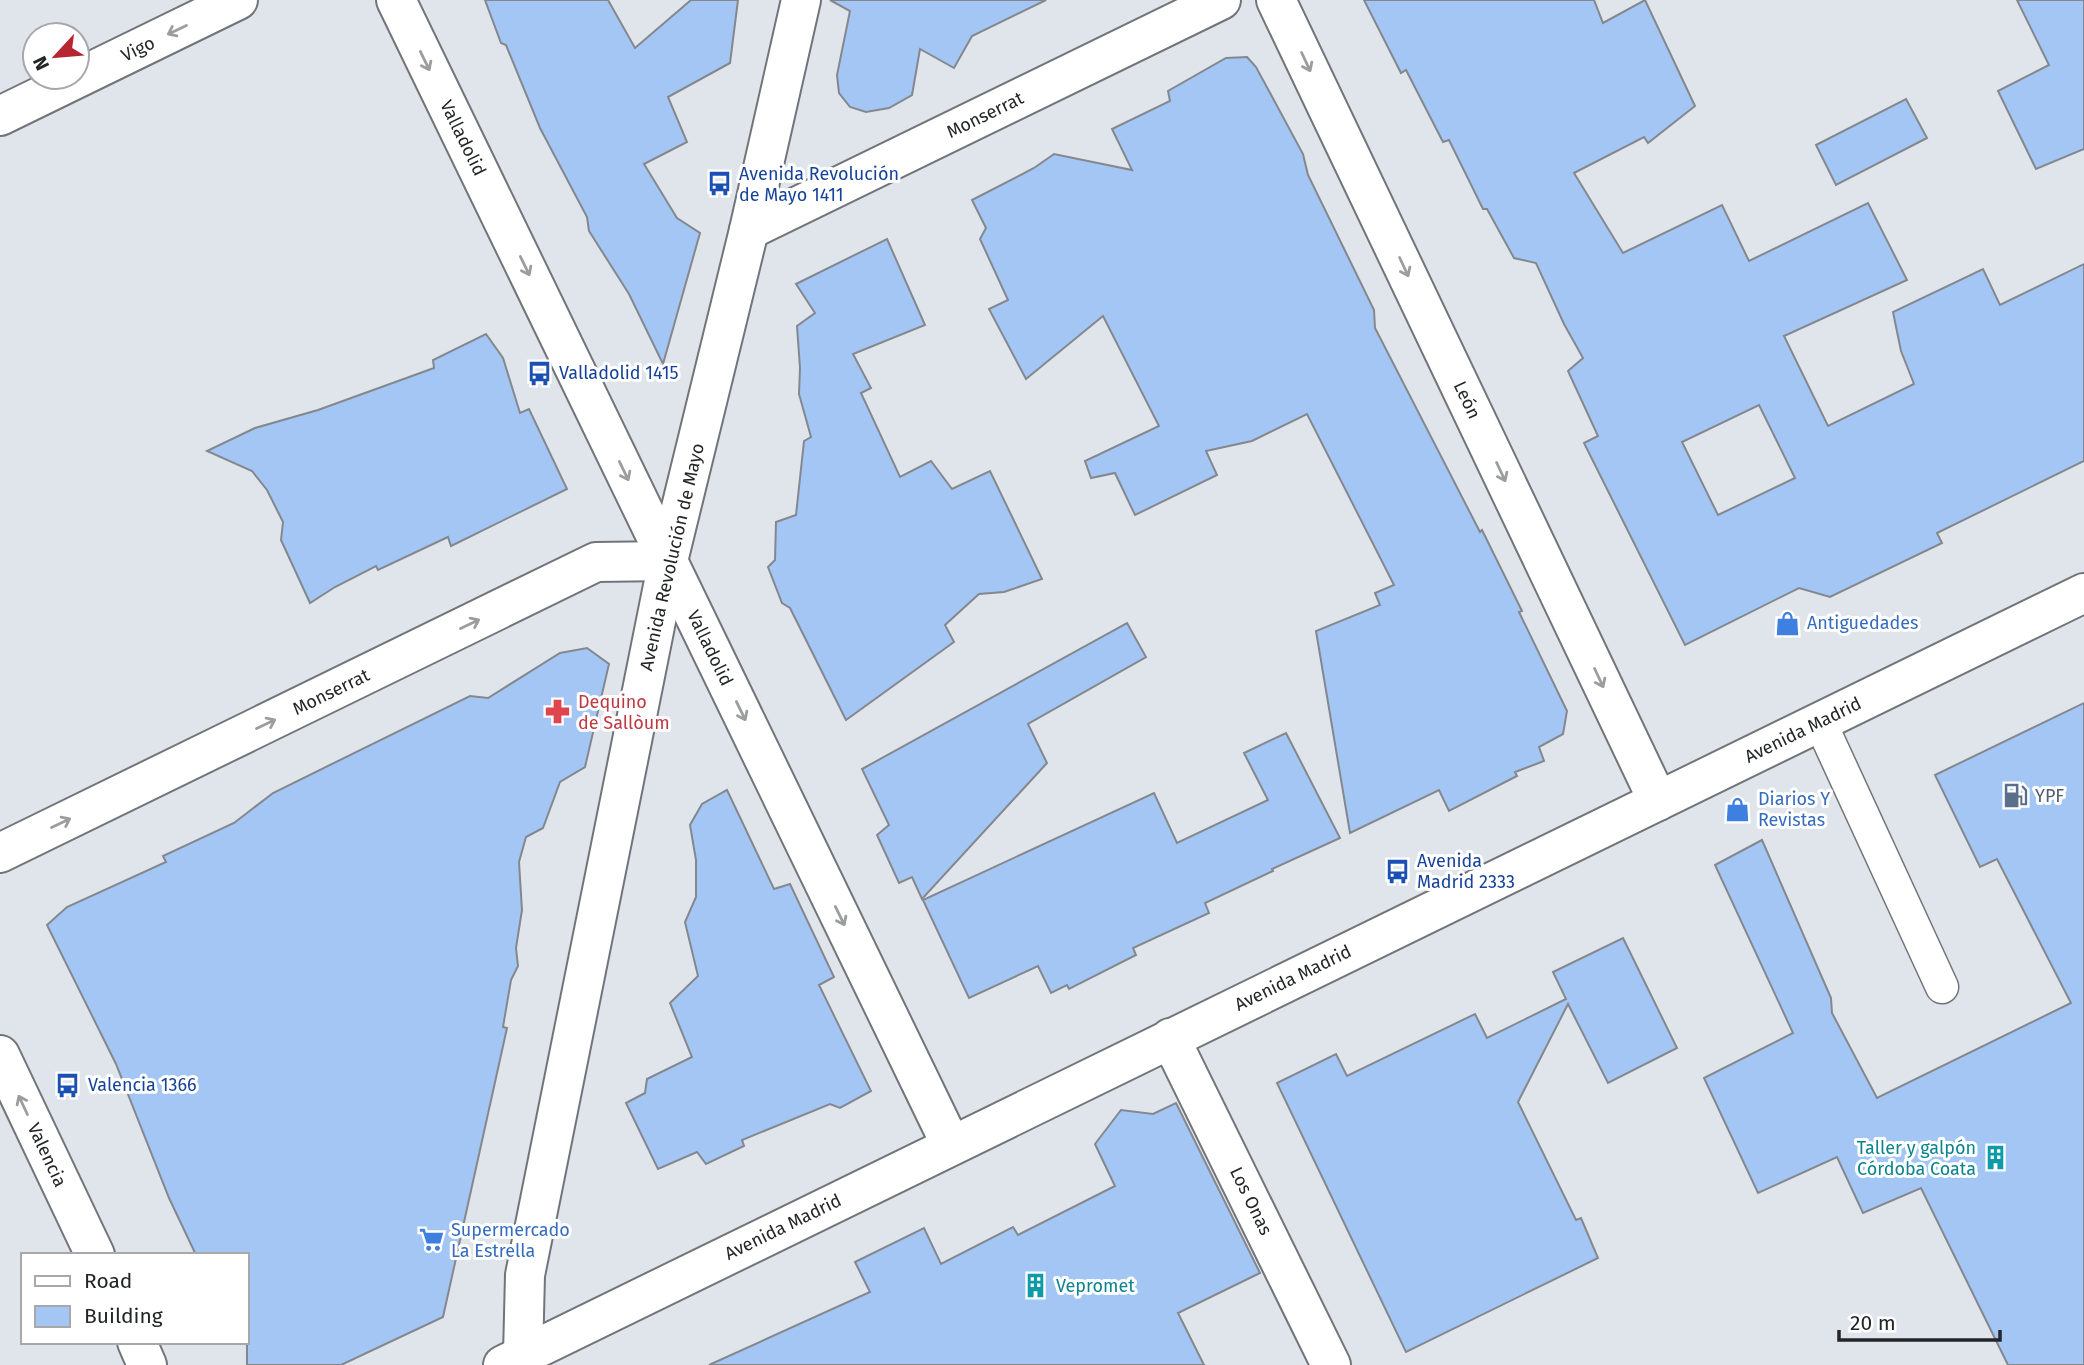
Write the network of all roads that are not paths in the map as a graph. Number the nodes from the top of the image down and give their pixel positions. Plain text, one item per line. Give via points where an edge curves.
1 (238, 0) edge
2 (396, 0) edge
3 (801, 0) edge
4 (1221, 0) edge
5 (1276, 0) edge
6 (0, 116) edge
7 (748, 230) junction
8 (668, 561) junction
9 (2084, 593) edge
10 (1820, 722) junction
11 (1658, 801) junction
12 (0, 853) edge
13 (1942, 987) dead end
14 (1170, 1038) junction
15 (0, 1055) edge
16 (951, 1145) junction
17 (94, 1253) edge
18 (138, 1344) edge
19 (519, 1363) edge
20 (148, 1365) edge
21 (1331, 1365) edge

1 -> 6 street, Vigo
2 -> 8 street, Valladolid
3 - 7 street, Avenida Revolución de Mayo
4 - 7 street, Monserrat
5 -> 11 street, León
7 - 8 street, Avenida Revolución de Mayo
12 -> 8 street, Monserrat via 596,562
8 -> 16 street, Valladolid
8 - 19 street, Avenida Revolución de Mayo via 525,1275
9 - 10 street, Avenida Madrid
10 - 11 street, Avenida Madrid
10 - 13 lane
11 - 14 street, Avenida Madrid
14 - 16 street, Avenida Madrid
14 - 21 street, Los Onas
17 -> 15 street, Valencia
16 - 19 street, Avenida Madrid
18 - 20 street

